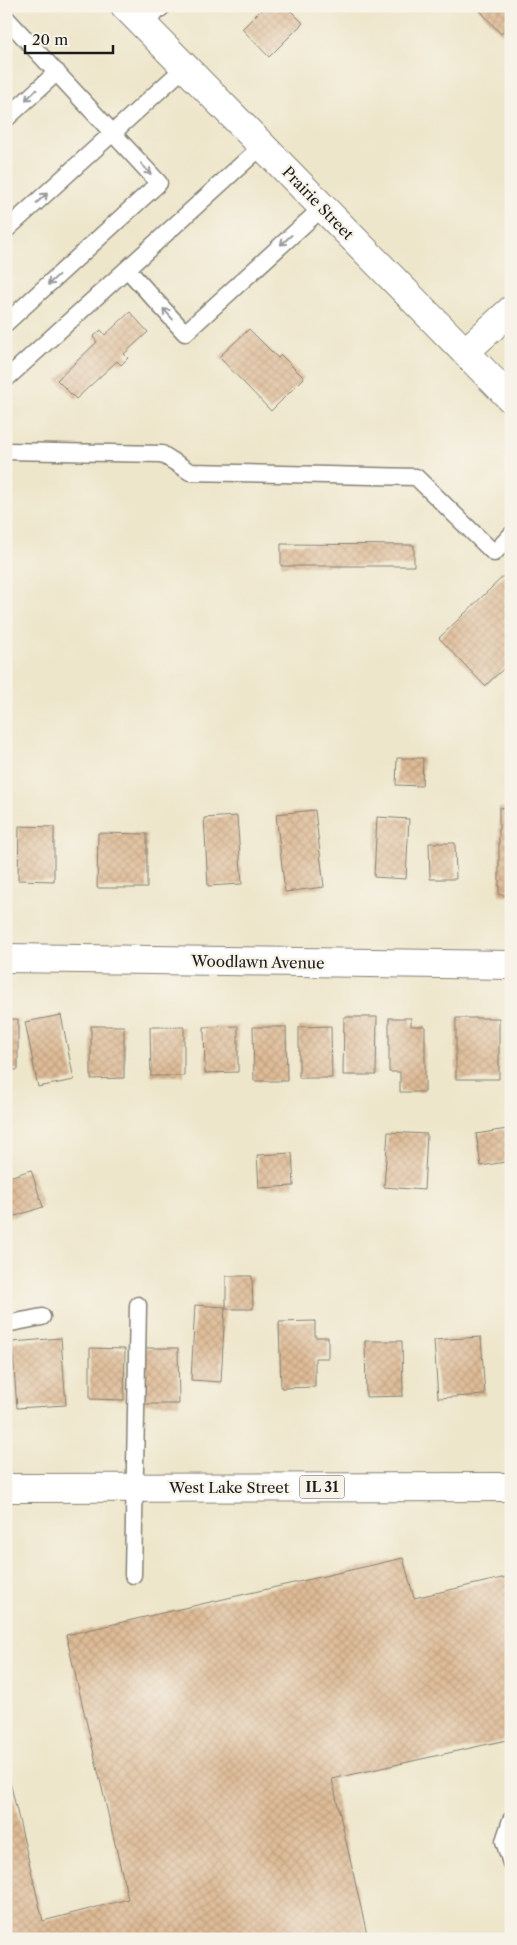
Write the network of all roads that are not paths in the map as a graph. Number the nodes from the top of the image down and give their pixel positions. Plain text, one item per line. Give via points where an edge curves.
1 (163, 6) edge
2 (134, 15) edge
3 (6, 18) edge
4 (185, 67) junction
5 (56, 72) junction
6 (6, 118) edge
7 (114, 133) junction
8 (262, 146) junction
9 (322, 208) junction
10 (6, 230) edge
11 (127, 269) junction
12 (511, 310) edge
13 (6, 323) edge
14 (465, 352) junction
15 (6, 379) edge
16 (511, 399) edge
17 (6, 452) edge
18 (511, 535) edge
19 (6, 958) edge
20 (511, 965) edge
21 (138, 1305) dead end
22 (42, 1317) dead end
23 (6, 1324) edge
24 (511, 1487) edge
25 (6, 1488) edge
26 (134, 1488) junction
27 (133, 1575) dead end
28 (511, 1820) edge
29 (511, 1863) edge

1 - 2 lane
2 - 4 street, Prairie Street
3 - 5 lane
4 - 7 lane
4 - 8 street, Prairie Street
5 -> 6 lane
5 - 7 lane
10 -> 7 lane
7 -> 13 lane via 159,183
8 - 9 street, Prairie Street
8 - 11 lane
9 -> 11 lane via 185,333
9 - 14 street, Prairie Street
11 - 15 lane
12 - 14 street
14 - 16 street, Prairie Street
17 - 18 lane via 162,454 190,472 416,477 494,553
19 - 20 street, Woodlawn Avenue
21 - 26 lane
22 - 23 lane
24 - 26 street, West Lake Street / IL 31
25 - 26 street, West Lake Street / IL 31
26 - 27 lane
28 - 29 lane via 504,1841

